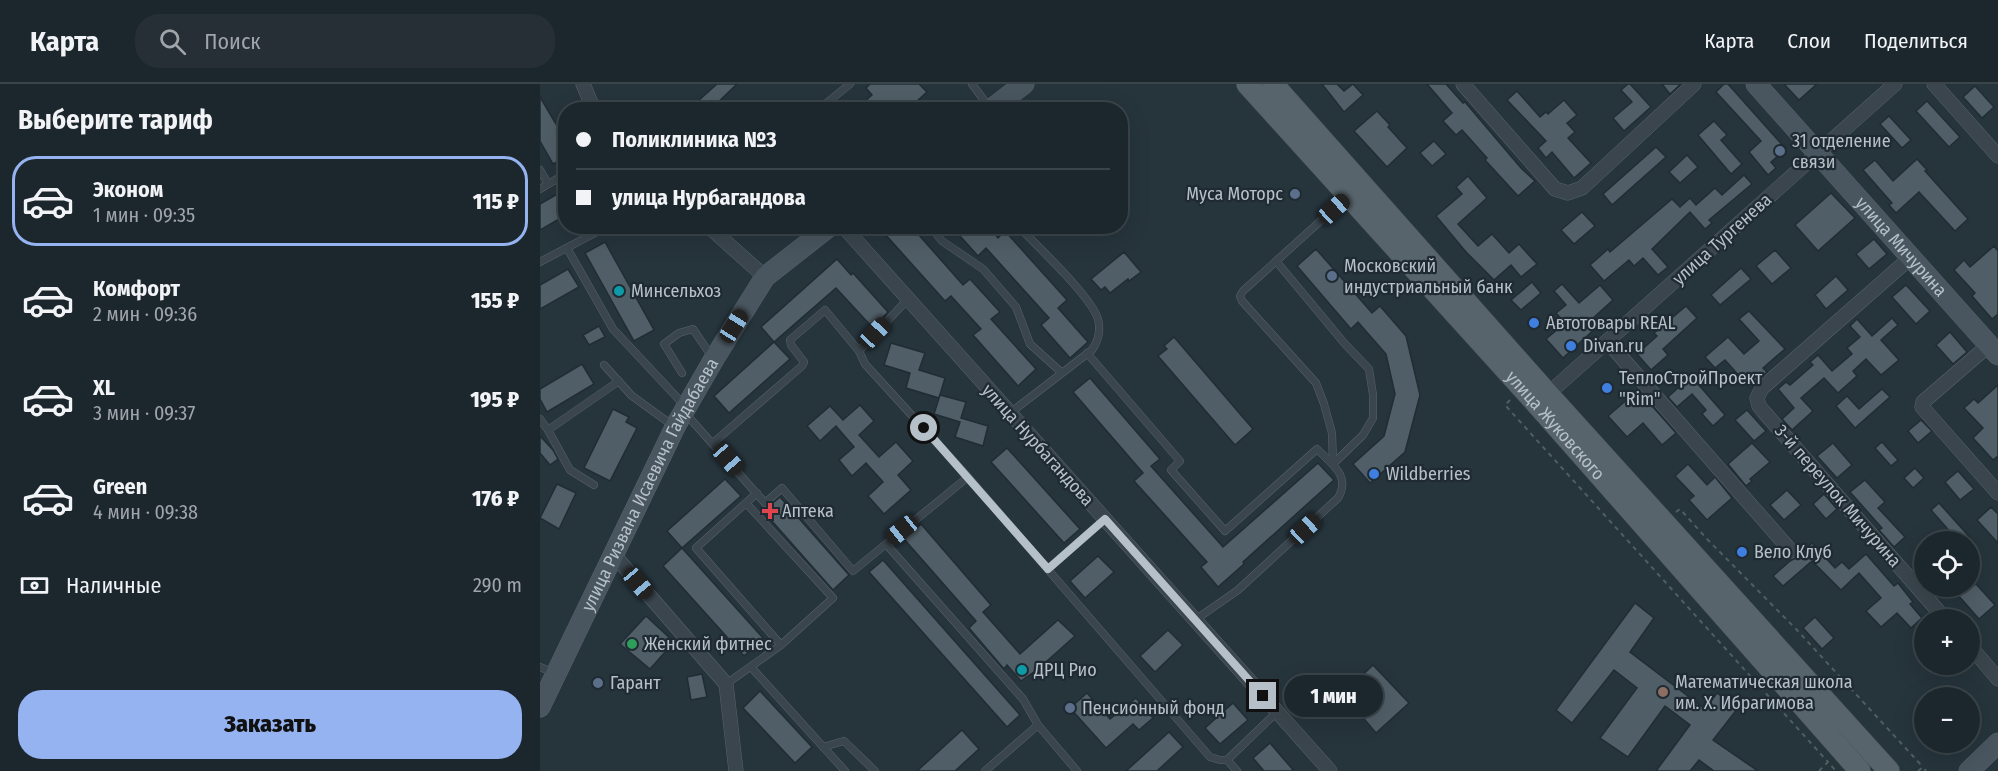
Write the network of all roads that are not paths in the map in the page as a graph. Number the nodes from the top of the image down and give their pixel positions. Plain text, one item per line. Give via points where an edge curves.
1 (583, 84) edge
2 (850, 84) edge
3 (972, 84) edge
4 (1024, 84) edge
5 (1247, 84) edge
6 (1273, 84) edge
7 (1463, 84) edge
8 (1694, 84) edge
9 (1756, 84) edge
10 (1895, 84) edge
11 (1934, 84) edge
12 (591, 102) edge
13 (828, 102) edge
14 (985, 102) edge
15 (1000, 102) edge
16 (1818, 153) junction
17 (1998, 156) edge
18 (540, 171) edge
19 (558, 178) edge
20 (548, 184) junction
21 (540, 189) edge
22 (1348, 196) junction
23 (593, 234) edge
24 (717, 234) edge
25 (820, 234) edge
26 (850, 234) edge
27 (936, 234) edge
28 (1026, 234) edge
29 (567, 248) junction
30 (1910, 258) junction
31 (1276, 261) junction
32 (540, 262) edge
33 (765, 277) junction
34 (908, 299) junction
35 (1608, 342) junction
36 (1993, 350) edge
37 (859, 351) junction
38 (1087, 353) junction
39 (714, 359) junction
40 (604, 365) dead end
41 (1061, 372) junction
42 (682, 373) dead end
43 (619, 381) junction
44 (1548, 394) junction
45 (1010, 413) junction
46 (682, 415) junction
47 (540, 419) edge
48 (548, 430) junction
49 (713, 443) junction
50 (1333, 464) junction
51 (968, 477) junction
52 (594, 485) dead end
53 (757, 493) junction
54 (1998, 494) edge
55 (746, 503) junction
56 (1105, 519) junction
57 (886, 544) junction
58 (1791, 552) dead end
59 (614, 555) junction
60 (1048, 569) junction
61 (1936, 609) edge
62 (1195, 620) junction
63 (781, 645) junction
64 (1980, 658) edge
65 (751, 667) junction
66 (548, 677) edge
67 (1998, 679) edge
68 (726, 684) junction
69 (540, 707) edge
70 (1277, 712) junction
71 (1038, 725) junction
72 (1998, 743) edge
73 (823, 747) junction
74 (1227, 760) junction
75 (736, 771) edge
76 (845, 771) edge
77 (875, 771) edge
78 (985, 771) edge
79 (1077, 771) edge
80 (1237, 771) edge
81 (1330, 771) edge
82 (1860, 771) edge
83 (1889, 771) edge
84 (1969, 771) edge

1 - 12 street
2 - 13 lane
3 - 14 lane
4 - 15 street
5 - 22 main road, улица Жуковского
6 - 44 main road
7 - 8 street via 1555,189 1568,193 1582,188
9 - 16 street, улица Мичурина
10 - 16 street, улица Тургенева
11 - 17 street
16 - 30 street, улица Мичурина
16 - 35 street, улица Тургенева
18 - 20 lane
19 - 20 lane
20 - 21 lane
22 - 31 lane
22 - 82 main road, улица Жуковского
23 - 29 lane
24 - 33 street
25 - 33 street, улица Ризвана Исаевича Гайдабаева
26 - 34 street, улица Нурбагандова
27 - 41 lane via 983,269 1016,307 1030,344
28 - 38 lane via 1086,298 1098,318 1100,339
29 - 32 lane
29 - 46 lane via 613,329
30 - 36 street, улица Мичурина
30 - 61 street, 3-й переулок Мичурина via 1762,388 1757,398 1764,412
31 - 50 lane via 1243,291 1241,298 1316,383 1332,433
31 - 50 lane via 1369,369 1373,418 1363,435
33 - 39 street, улица Ризвана Исаевича Гайдабаева
34 - 37 lane
34 - 45 street, улица Нурбагандова
35 - 44 street, улица Тургенева
35 - 58 street
36 - 54 street via 1923,402 1922,407
37 - 49 lane via 825,310 790,340 802,366
37 - 51 lane via 865,364
38 - 41 lane
38 - 50 lane via 1180,461 1171,470 1225,531 1317,449
39 - 42 lane via 693,329 679,333 664,344
39 - 46 street, улица Ризвана Исаевича Гайдабаева
40 - 43 lane
41 - 45 lane
43 - 46 lane via 668,422
43 - 48 lane
44 - 83 main road
45 - 56 street, улица Нурбагандова
46 - 49 lane
46 - 59 street, улица Ризвана Исаевича Гайдабаева
47 - 48 lane
48 - 52 lane via 570,470
49 - 53 lane
50 - 62 lane via 1343,479 1344,489 1338,498 1238,590
51 - 57 lane
51 - 60 lane
53 - 55 lane
53 - 57 lane via 765,503 782,488 853,571
55 - 63 lane via 696,548
55 - 63 lane via 833,598
56 - 60 lane
56 - 62 street, улица Нурбагандова
57 - 71 lane via 1023,699
59 - 66 street, улица Ризвана Исаевича Гайдабаева
59 - 68 street
60 - 74 lane via 1210,757
62 - 70 street, улица Нурбагандова
63 - 65 lane
64 - 67 street
65 - 68 lane
65 - 73 lane
66 - 69 street, улица Ризвана Исаевича Гайдабаева
68 - 75 street
70 - 74 lane
70 - 81 street, улица Нурбагандова
71 - 78 lane
71 - 79 lane
72 - 84 street
73 - 76 lane
73 - 77 lane via 844,741
74 - 80 lane

